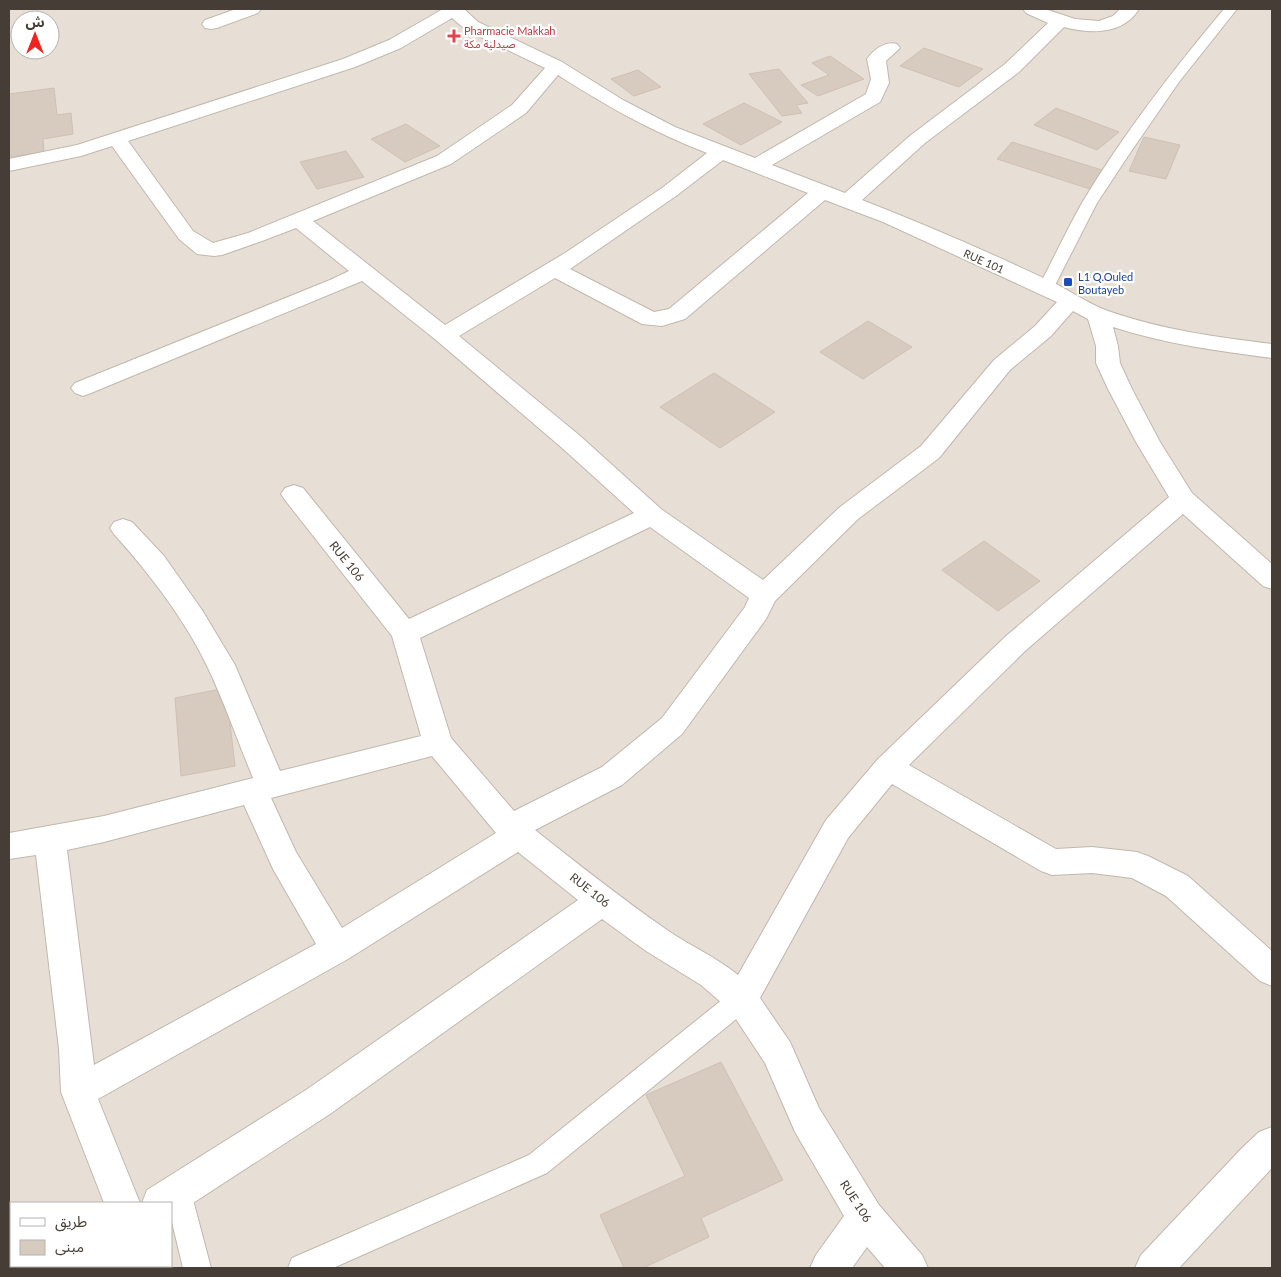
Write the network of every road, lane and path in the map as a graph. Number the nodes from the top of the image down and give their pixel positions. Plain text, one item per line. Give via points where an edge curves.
1 (252, 9) edge
2 (453, 9) edge
3 (1032, 9) edge
4 (1130, 9) edge
5 (1231, 9) edge
6 (1060, 21) junction
7 (211, 24) dead end
8 (892, 48) dead end
9 (556, 66) junction
10 (117, 139) junction
11 (711, 149) junction
12 (9, 165) edge
13 (758, 165) junction
14 (823, 191) junction
15 (848, 201) junction
16 (298, 219) junction
17 (554, 269) junction
18 (364, 272) junction
19 (1046, 288) junction
20 (1070, 301) junction
21 (1098, 315) junction
22 (444, 335) junction
23 (1272, 351) edge
24 (83, 388) dead end
25 (294, 494) dead end
26 (1184, 499) junction
27 (652, 515) junction
28 (123, 528) dead end
29 (1272, 580) edge
30 (764, 595) junction
31 (404, 633) junction
32 (438, 743) junction
33 (888, 767) junction
34 (262, 788) junction
35 (515, 831) junction
36 (50, 840) junction
37 (9, 846) edge
38 (602, 901) junction
39 (336, 949) junction
40 (1272, 971) edge
41 (742, 999) junction
42 (78, 1092) junction
43 (1272, 1144) edge
44 (169, 1198) edge
45 (122, 1202) edge
46 (172, 1206) edge
47 (866, 1218) junction
48 (827, 1267) edge
49 (197, 1268) edge
50 (302, 1268) edge
51 (909, 1268) edge
52 (1154, 1268) edge

1 - 7 street
2 - 9 street, RUE 101 via 472,26
2 - 10 street via 374,54
3 - 6 street
4 - 6 street via 1119,20 1100,26
5 - 19 lane via 1146,117 1090,204
6 - 15 street via 1012,68 918,139
8 - 13 street via 876,59 881,86 874,98
9 - 11 street, RUE 101 via 616,104
9 - 16 street via 519,109 444,160
10 - 12 street
10 - 16 street via 186,235 205,249 230,246
11 - 13 street, RUE 101
11 - 17 street via 668,192
13 - 14 street, RUE 101
14 - 15 street, RUE 101
14 - 17 street via 677,314 662,320 650,318
15 - 19 street, RUE 101
16 - 18 street
17 - 22 street
18 - 22 street
18 - 24 street
19 - 20 street, RUE 101
20 - 21 street, RUE 101
20 - 30 street via 1043,331 1002,366 930,452 849,513
21 - 23 street, RUE 101 via 1158,334
21 - 26 street via 1108,363 1120,390
22 - 27 street
25 - 31 street, RUE 106
26 - 29 street
26 - 33 street via 1015,644
27 - 30 street
27 - 31 street
28 - 34 street via 155,563 221,665
30 - 35 street via 756,612 672,726 612,776
31 - 32 street, RUE 106
32 - 34 street
32 - 35 street, RUE 106
33 - 40 street via 1052,862 1092,860 1137,865 1177,886
33 - 41 street via 836,829
34 - 36 street
34 - 39 street via 284,860
35 - 38 street, RUE 106
35 - 39 street
36 - 37 street
36 - 42 street via 76,1049
38 - 41 street, RUE 106
38 - 44 street via 318,1102
39 - 42 street
41 - 47 street, RUE 106 via 778,1054 807,1120
41 - 50 lane via 538,1164
42 - 45 street
43 - 52 street
46 - 49 lane
47 - 48 street
47 - 51 street, RUE 106

